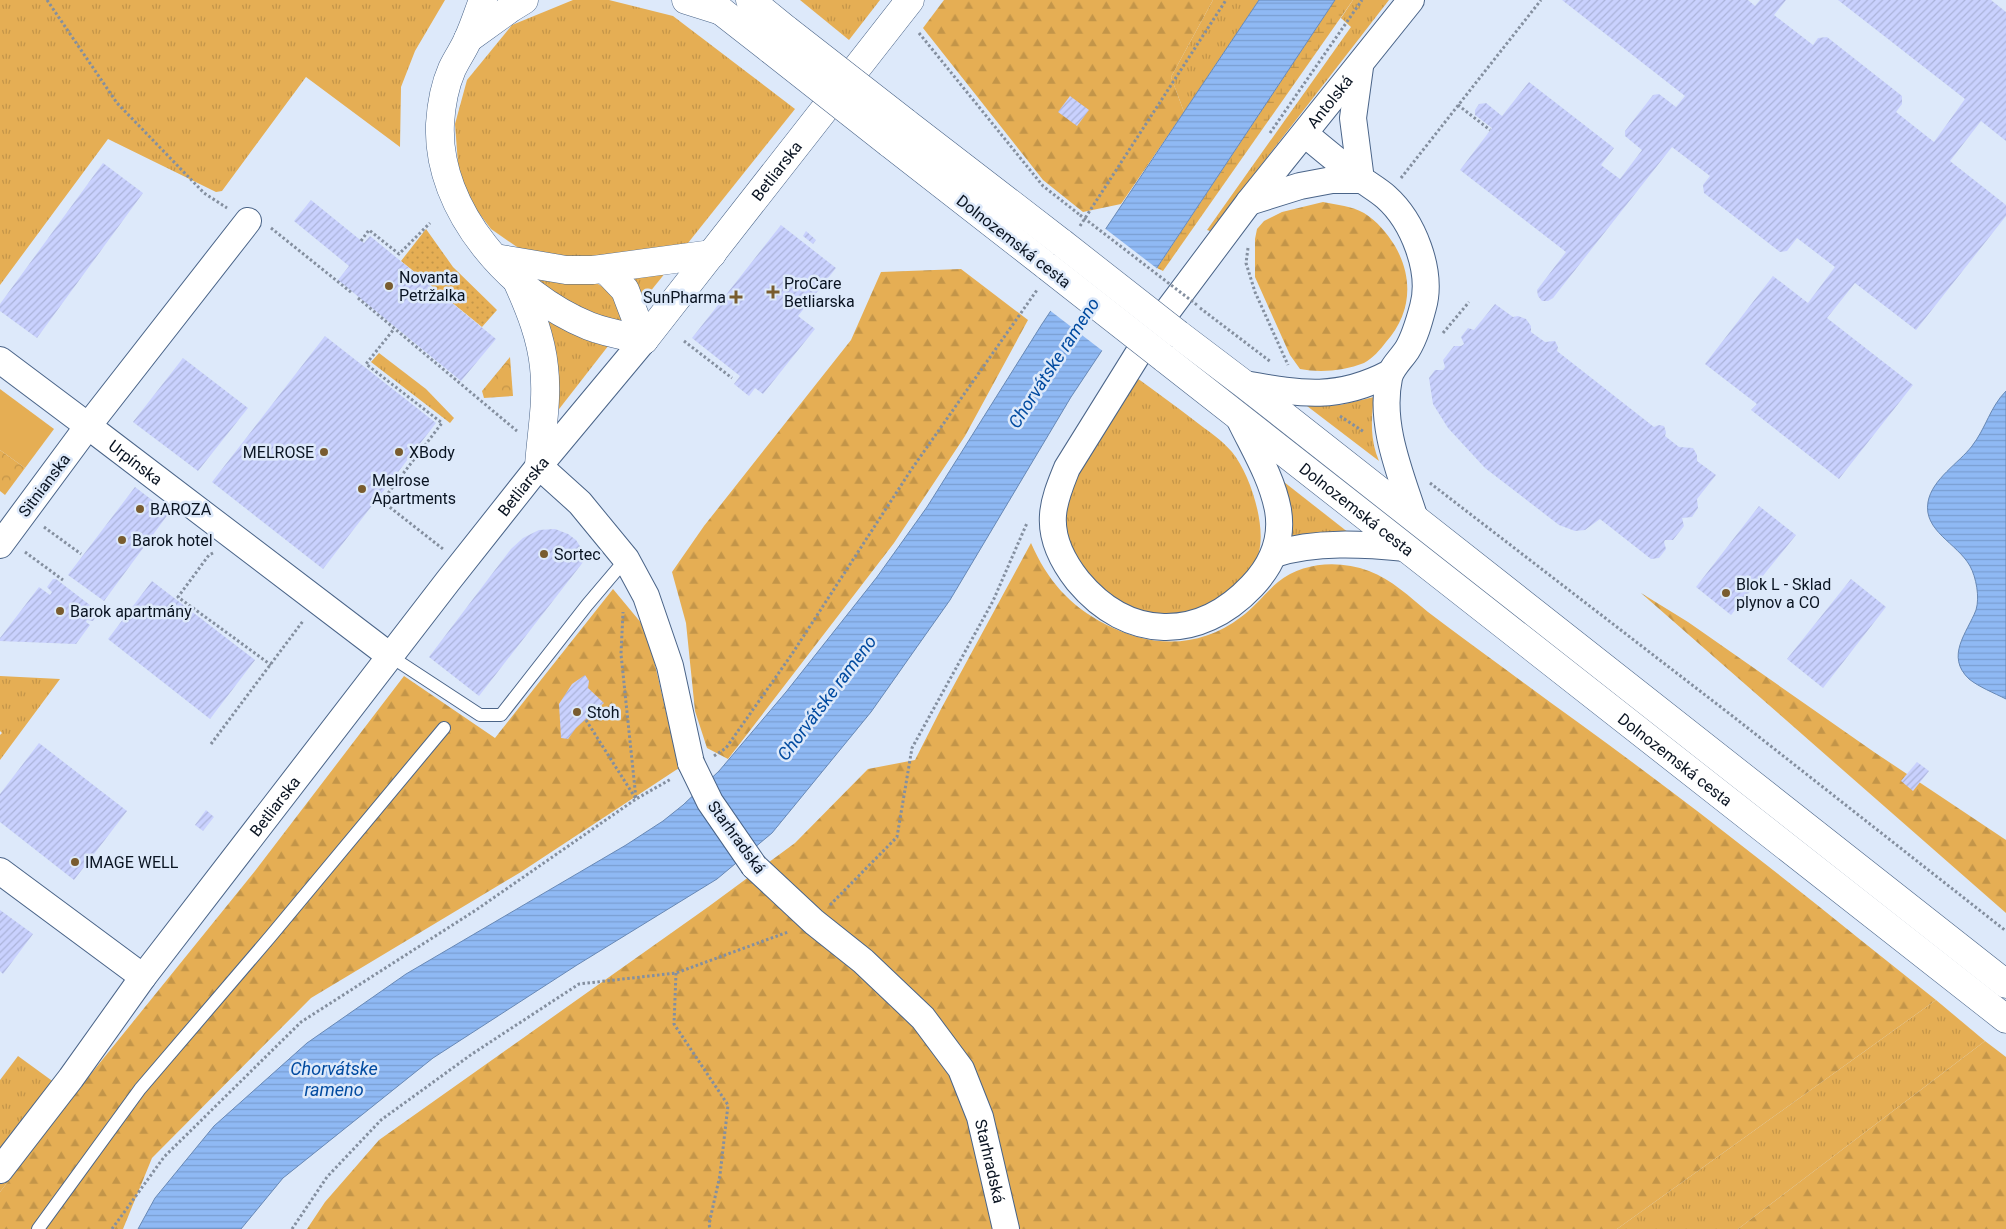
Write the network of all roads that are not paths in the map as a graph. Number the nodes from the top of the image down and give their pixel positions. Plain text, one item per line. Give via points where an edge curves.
1 (484, 0) edge
2 (524, 0) edge
3 (686, 0) edge
4 (750, 0) edge
5 (910, 0) edge
6 (1411, 0) edge
7 (714, 6) edge
8 (468, 39) junction
9 (779, 40) junction
10 (1360, 66) junction
11 (1305, 134) junction
12 (1361, 180) junction
13 (1249, 202) junction
14 (256, 222) road end
15 (712, 254) junction
16 (496, 258) junction
17 (605, 269) junction
18 (517, 282) junction
19 (644, 340) junction
20 (0, 360) edge
21 (1390, 373) junction
22 (1244, 384) junction
23 (1240, 420) junction
24 (88, 426) junction
25 (539, 466) junction
26 (1415, 519) junction
27 (10, 547) edge
28 (1406, 548) junction
29 (1275, 554) junction
30 (626, 559) junction
31 (390, 656) junction
32 (444, 728) dead end
33 (0, 871) edge
34 (143, 978) junction
35 (2006, 984) edge
36 (2006, 1019) edge
37 (0, 1170) edge
38 (38, 1229) edge
39 (1006, 1229) edge

1 - 8 main road
2 - 8 main road
3 - 7 main road
4 - 9 main road, Dolnozemská cesta
5 - 15 main road, Betliarska
6 - 10 street, Antolská
7 - 9 main road, Dolnozemská cesta
8 - 16 main road via 452,70 442,107 442,155 464,216
9 - 22 main road, Dolnozemská cesta, bridge via 1071,235 1178,334
9 - 23 main road, Dolnozemská cesta, bridge via 889,143 1044,275 1164,358
10 - 11 street, Antolská
10 - 12 street via 1353,118
11 - 12 street
11 - 13 street, Antolská
12 - 13 street via 1332,180 1300,186
12 - 21 street via 1386,197 1395,208 1415,240 1424,267 1425,298 1419,321 1406,351
13 - 29 street, Antolská via 1151,333 1074,454 1060,483 1053,526 1064,562 1093,597 1119,616 1154,626 1186,626 1221,612 1254,584
14 - 24 street
15 - 17 main road
15 - 19 main road, Betliarska
16 - 17 main road via 566,270
16 - 18 main road
17 - 19 main road via 629,297
18 - 19 main road via 545,302 588,325
18 - 25 main road via 530,309 545,368
19 - 25 street, Betliarska
20 - 24 street, Urpínska
21 - 22 street via 1367,385 1317,394
21 - 26 street via 1386,402 1394,455
22 - 26 main road, Dolnozemská cesta
23 - 28 main road, Dolnozemská cesta
23 - 29 street via 1272,486 1278,512
24 - 27 street, Sitnianska
24 - 31 street, Urpínska
25 - 30 street, Starhradská via 580,504
25 - 31 street, Betliarska
26 - 35 main road, Dolnozemská cesta
28 - 29 street via 1368,544 1292,548
28 - 36 main road, Dolnozemská cesta
30 - 31 lane via 501,715 480,716
30 - 39 street, Starhradská, bridge via 646,596 670,666 693,765 710,802 754,866 923,1018 961,1069 980,1117
31 - 34 street, Betliarska
32 - 38 lane via 140,1088
33 - 34 street
34 - 37 street, Betliarska

